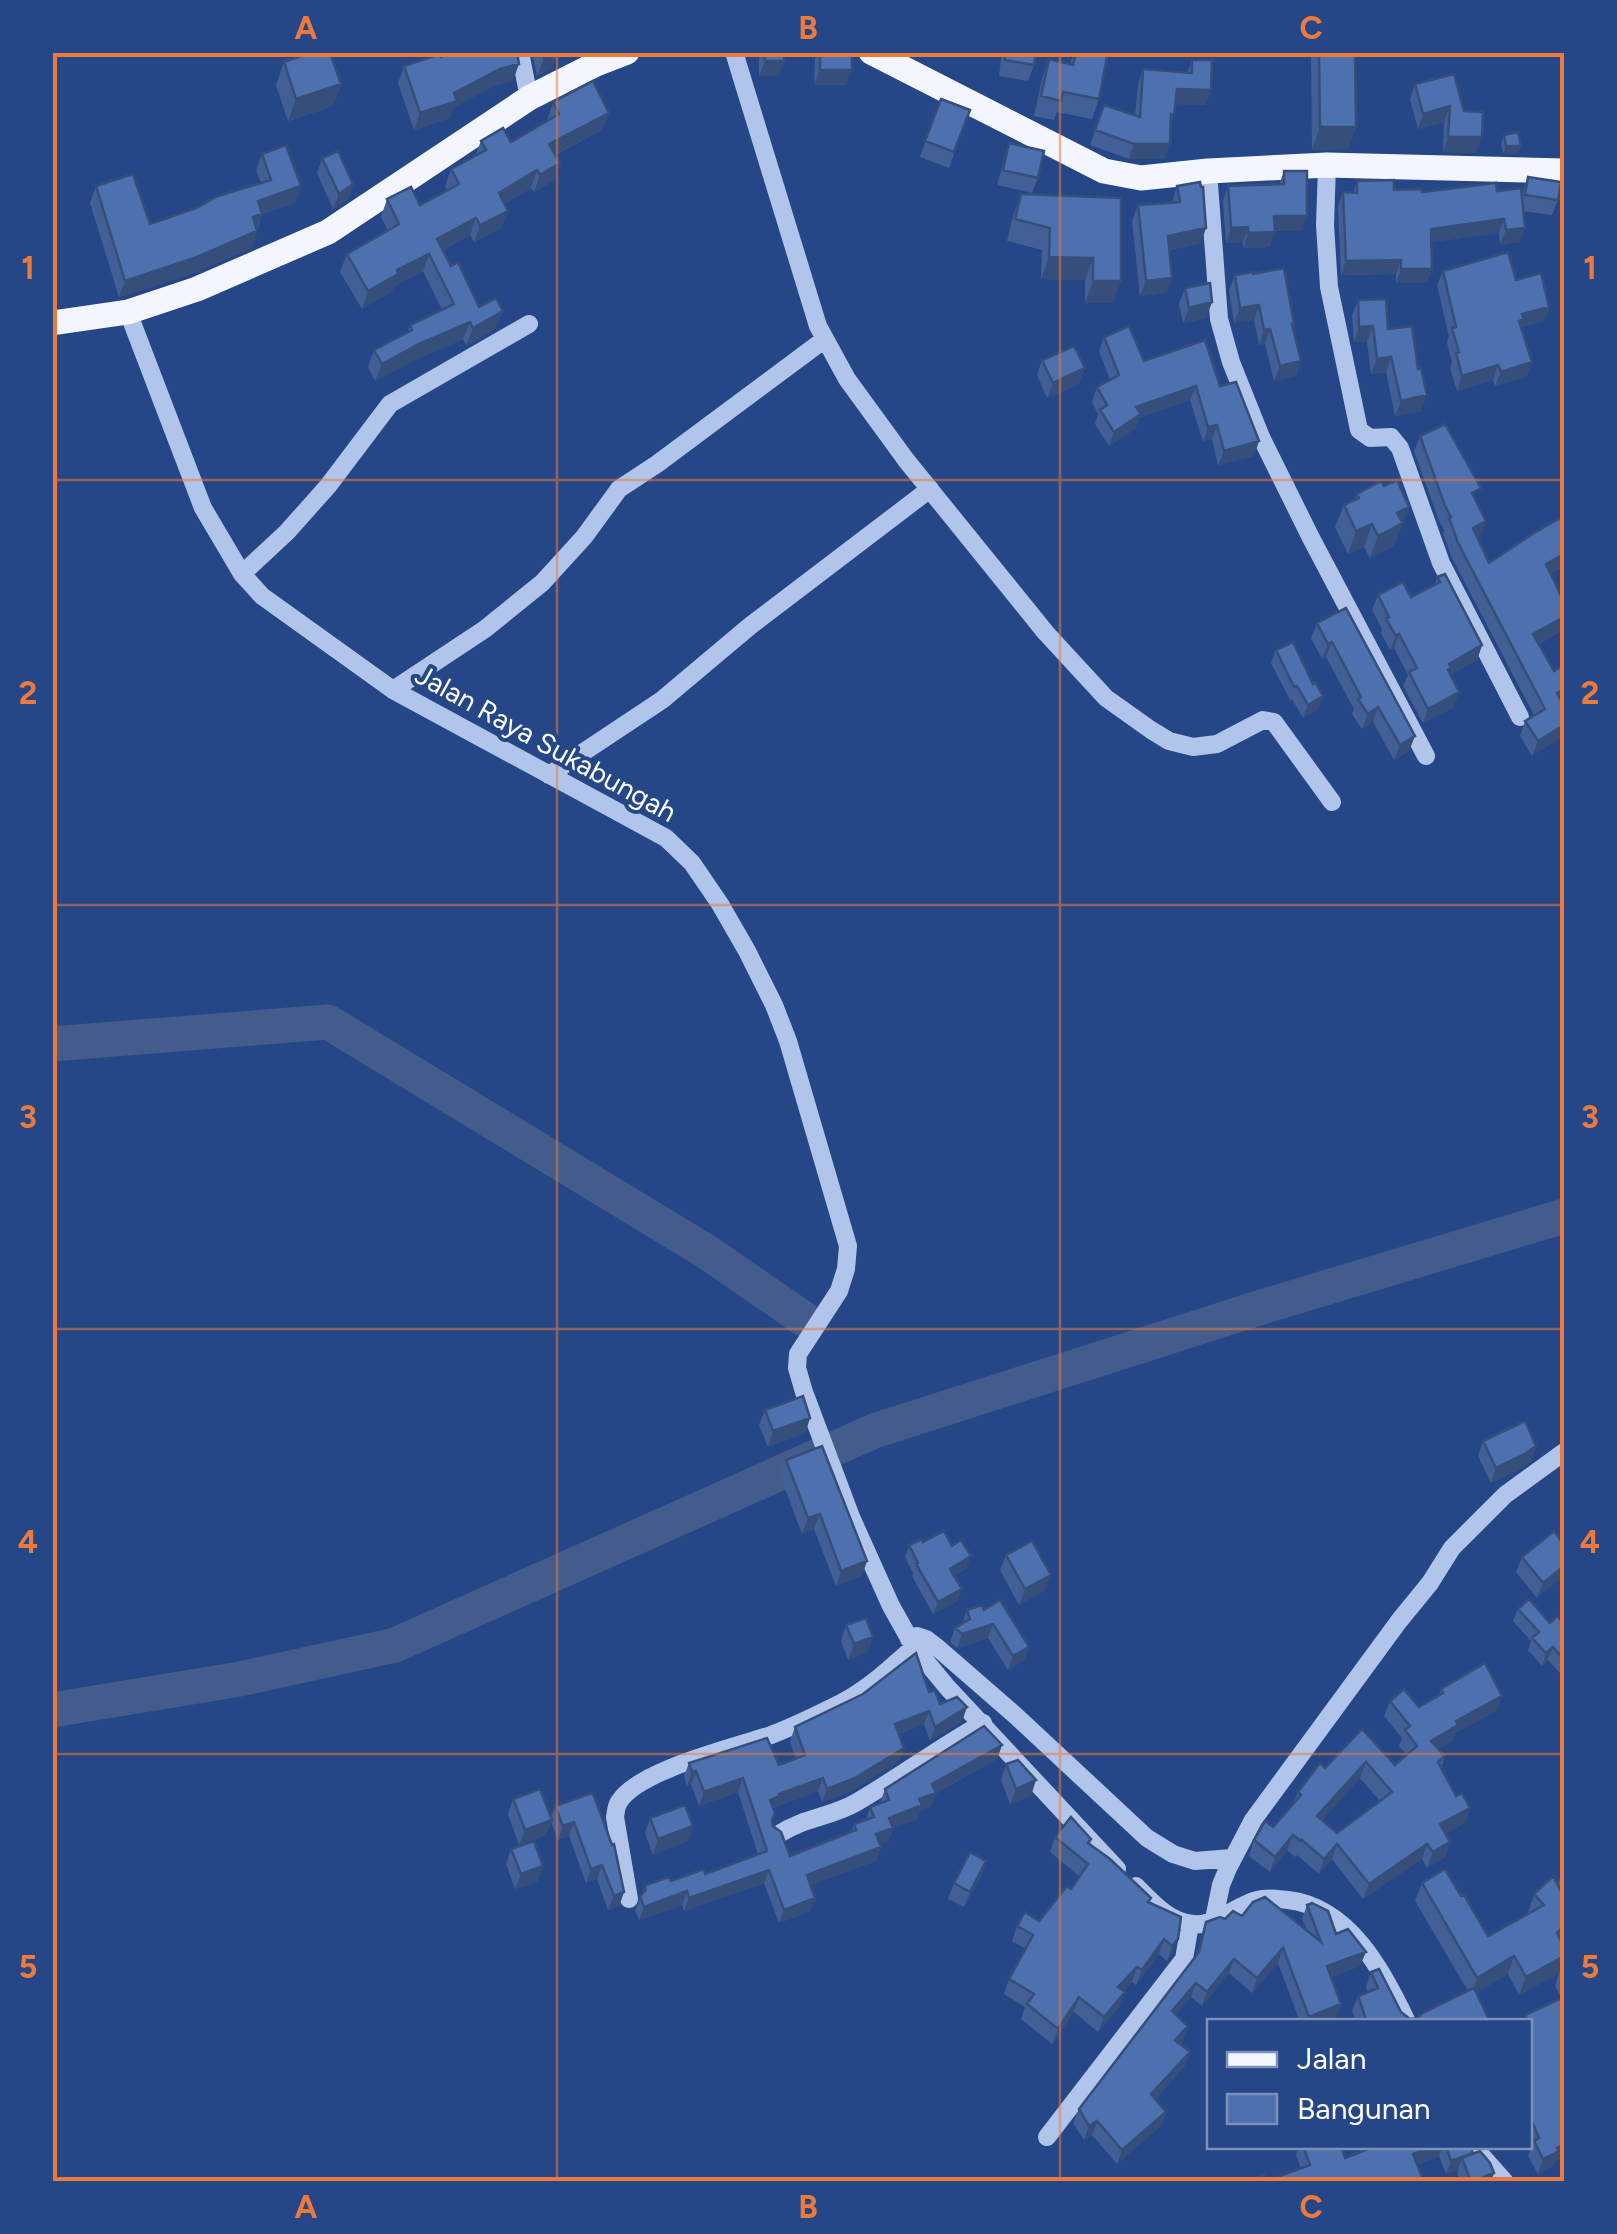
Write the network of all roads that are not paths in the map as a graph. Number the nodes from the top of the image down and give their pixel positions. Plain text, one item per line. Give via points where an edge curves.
1 (520, 52) edge
2 (627, 52) edge
3 (734, 52) edge
4 (871, 52) edge
5 (529, 98) junction
6 (1327, 165) junction
7 (1208, 171) junction
8 (1564, 172) edge
9 (128, 312) junction
10 (52, 323) edge
11 (529, 324) dead end
12 (826, 339) junction
13 (930, 489) junction
14 (242, 574) junction
15 (393, 690) junction
16 (1520, 716) dead end
17 (1426, 756) dead end
18 (549, 775) junction
19 (1332, 802) dead end
20 (1564, 1452) edge
21 (911, 1643) junction
22 (983, 1723) junction
23 (779, 1834) edge
24 (1232, 1858) junction
25 (629, 1899) dead end
26 (1214, 1919) junction
27 (1190, 1924) junction
28 (1406, 2019) edge
29 (1047, 2137) dead end
30 (1476, 2149) edge
31 (1504, 2182) edge

1 - 5 street
2 - 5 main road
3 - 12 street
4 - 7 main road via 1104,171 1141,178
5 - 9 main road via 328,232
6 - 7 main road
6 - 8 main road
6 - 16 street via 1329,286 1359,430 1370,438 1392,437 1400,448 1441,563
7 - 17 street via 1219,319 1231,362 1302,521
9 - 10 main road
9 - 14 street, Jalan Raya Sukabungah via 204,508
11 - 14 street via 390,404 328,486
12 - 13 street via 847,379
12 - 15 street via 619,489 542,583
13 - 18 street via 662,700
13 - 19 street via 1106,698 1168,740 1193,747 1216,744 1262,720 1274,722
14 - 15 street, Jalan Raya Sukabungah via 262,596
15 - 18 street, Jalan Raya Sukabungah
18 - 21 street, Jalan Raya Sukabungah via 679,848 720,904 774,1005 848,1246 839,1291 798,1354 797,1368 851,1517
20 - 24 street via 1505,1495 1452,1548
21 - 22 street, Jalan Raya Sukabungah
21 - 24 street via 926,1639 1147,1838 1195,1861
21 - 25 street via 846,1701 628,1792 615,1817
22 - 23 street via 858,1802
22 - 27 street, Jalan Raya Sukabungah via 1116,1868 1158,1908
24 - 26 street
26 - 27 street
26 - 28 street via 1268,1897 1318,1908 1359,1942
27 - 29 street via 1184,1960
30 - 31 street

